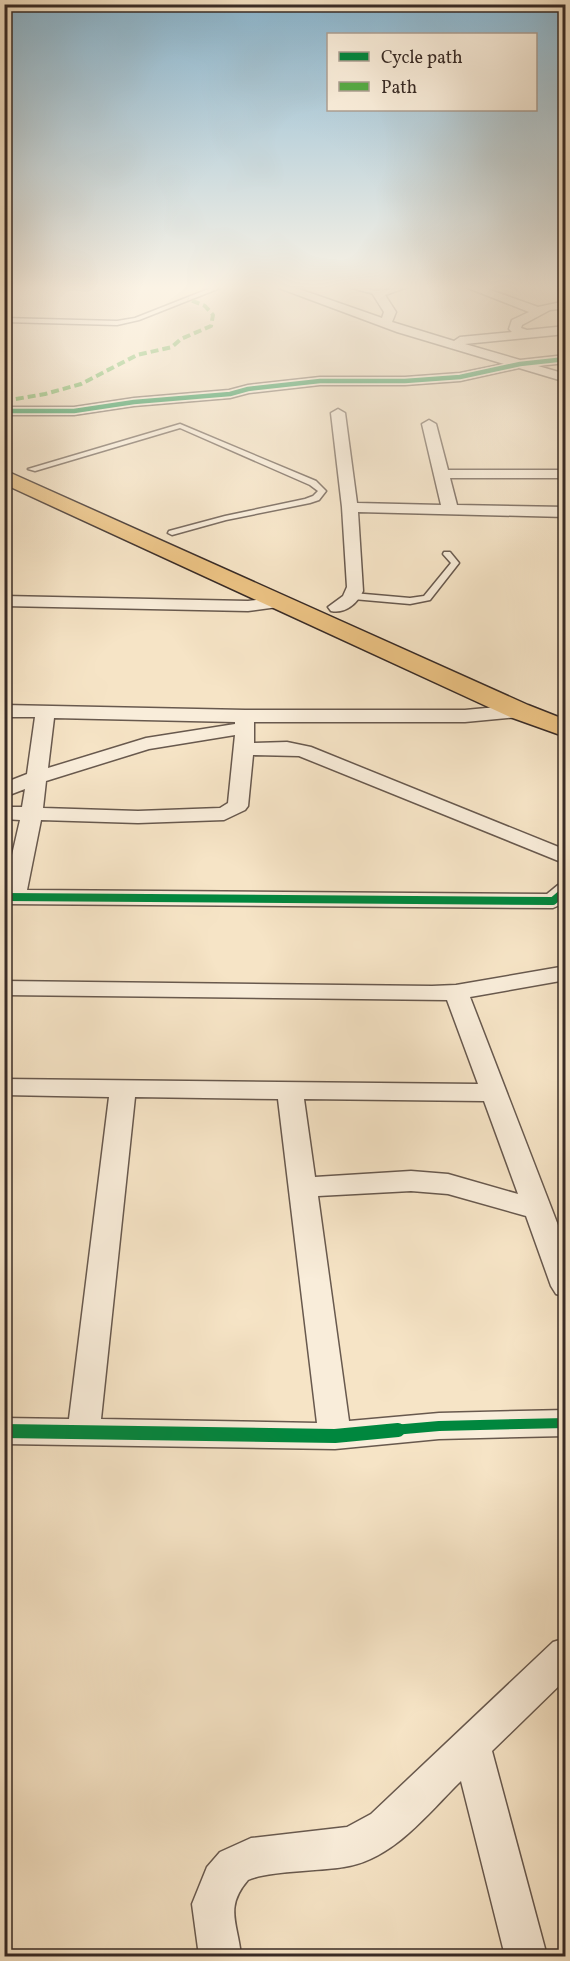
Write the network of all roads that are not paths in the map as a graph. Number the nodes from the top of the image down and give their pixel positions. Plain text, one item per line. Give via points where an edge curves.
1 (384, 380) edge
2 (4, 411) edge
3 (338, 413) dead end
4 (429, 423) dead end
5 (4, 457) edge
6 (32, 469) junction
7 (441, 474) junction
8 (566, 474) edge
9 (4, 476) edge
10 (350, 507) junction
11 (450, 509) junction
12 (566, 512) edge
13 (172, 533) junction
14 (447, 554) dead end
15 (4, 601) edge
16 (345, 601) junction
17 (279, 602) junction
18 (516, 686) dead end
19 (4, 711) edge
20 (519, 711) junction
21 (45, 712) junction
22 (566, 729) edge
23 (244, 731) junction
24 (37, 778) junction
25 (4, 791) edge
26 (4, 813) edge
27 (32, 813) junction
28 (566, 858) edge
29 (10, 897) edge
30 (561, 902) edge
31 (566, 973) edge
32 (4, 988) edge
33 (456, 992) junction
34 (4, 1087) edge
35 (123, 1088) junction
36 (290, 1091) junction
37 (494, 1093) junction
38 (302, 1187) junction
39 (538, 1210) junction
40 (566, 1286) edge
41 (566, 1423) edge
42 (4, 1431) edge
43 (84, 1432) junction
44 (335, 1436) junction
45 (566, 1654) edge
46 (471, 1746) junction
47 (220, 1956) edge
48 (526, 1956) edge

1 - 2 street via 320,381 74,411
3 - 10 street
4 - 7 street
5 - 6 main road
6 - 13 main road
6 - 13 lane via 180,426 313,483 322,491 307,501
7 - 8 street
7 - 11 street
9 - 17 main road
10 - 11 street
10 - 16 street
11 - 12 street
13 - 16 main road
14 - 16 lane via 456,563 427,598
15 - 17 street via 248,606
16 - 18 main road
17 - 20 main road
19 - 21 street
20 - 22 main road
20 - 23 street
21 - 23 street
21 - 24 street
23 - 24 street via 146,744
23 - 27 street via 238,806 224,814 138,817
23 - 28 street via 304,751
24 - 25 street
24 - 27 street
26 - 27 street
27 - 29 street
29 - 30 street
31 - 33 street
32 - 33 street
33 - 37 street
34 - 35 street
35 - 36 street
35 - 43 street
36 - 37 street
36 - 38 street
37 - 39 street
38 - 39 street via 439,1183
38 - 44 street
39 - 40 street
41 - 44 street via 439,1426
42 - 43 street
43 - 44 street
45 - 46 street
46 - 47 street via 385,1828 368,1839 346,1847 251,1858 234,1866 220,1881 213,1904
46 - 48 street

